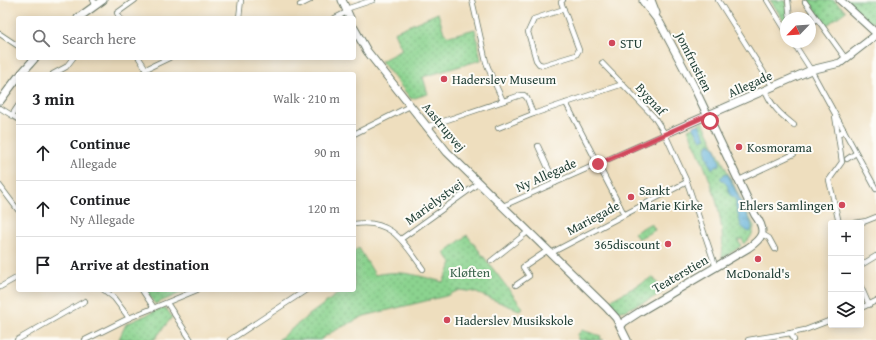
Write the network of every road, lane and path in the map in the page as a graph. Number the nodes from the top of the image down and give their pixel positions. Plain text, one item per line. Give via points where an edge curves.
1 (104, 0) edge
2 (135, 0) edge
3 (240, 0) edge
4 (310, 0) edge
5 (342, 0) edge
6 (373, 0) edge
7 (472, 0) edge
8 (563, 0) edge
9 (645, 0) edge
10 (718, 0) edge
11 (767, 0) edge
12 (788, 0) edge
13 (840, 0) edge
14 (805, 2) dead end
15 (95, 3) edge
16 (300, 5) dead end
17 (564, 9) junction
18 (789, 12) edge
19 (347, 13) edge
20 (80, 16) edge
21 (119, 16) edge
22 (239, 16) edge
23 (817, 19) joint
24 (780, 21) edge
25 (356, 32) edge
26 (0, 34) edge
27 (876, 34) edge
28 (16, 45) edge
29 (797, 48) edge
30 (846, 59) junction
31 (33, 60) edge
32 (71, 60) edge
33 (140, 60) edge
34 (165, 60) edge
35 (602, 63) dead end
36 (811, 70) junction
37 (23, 72) edge
38 (57, 72) edge
39 (145, 72) edge
40 (16, 80) edge
41 (623, 84) junction
42 (774, 86) junction
43 (765, 90) junction
44 (0, 101) edge
45 (503, 101) junction
46 (566, 103) junction
47 (410, 106) junction
48 (0, 108) edge
49 (16, 109) edge
50 (834, 112) junction
51 (533, 114) junction
52 (12, 115) junction
53 (708, 115) junction
54 (16, 118) edge
55 (794, 125) dead end
56 (426, 127) junction
57 (498, 128) dead end
58 (844, 130) junction
59 (356, 133) edge
60 (665, 134) junction
61 (838, 136) junction
62 (538, 146) dead end
63 (856, 153) junction
64 (794, 154) dead end
65 (847, 159) dead end
66 (598, 164) junction
67 (739, 180) junction
68 (687, 182) junction
69 (479, 183) junction
70 (555, 183) junction
71 (0, 186) edge
72 (876, 189) edge
73 (503, 206) junction
74 (16, 207) edge
75 (624, 214) junction
76 (755, 215) junction
77 (876, 217) edge
78 (838, 220) edge
79 (864, 221) edge
80 (356, 224) edge
81 (529, 231) junction
82 (765, 236) junction
83 (401, 239) junction
84 (753, 245) junction
85 (775, 250) dead end
86 (549, 251) junction
87 (876, 256) edge
88 (491, 261) dead end
89 (864, 262) edge
90 (716, 268) junction
91 (423, 269) dead end
92 (16, 278) edge
93 (516, 285) dead end
94 (0, 287) edge
95 (106, 292) edge
96 (143, 292) edge
97 (192, 292) edge
98 (303, 292) edge
99 (863, 292) edge
100 (85, 301) dead end
101 (876, 301) edge
102 (167, 303) junction
103 (869, 305) junction
104 (864, 307) edge
105 (154, 308) junction
106 (129, 318) junction
107 (828, 321) edge
108 (621, 326) junction
109 (791, 333) junction
110 (17, 340) edge
111 (85, 340) edge
112 (192, 340) edge
113 (230, 340) edge
114 (627, 340) edge
115 (748, 340) edge
116 (794, 340) edge

1 - 15 street
2 - 21 street via 117,13
3 - 22 street
4 - 16 street
5 - 19 street
6 - 19 street
7 - 45 street via 486,62
8 - 17 street via 561,2
9 - 53 street, Jomfrustien via 658,19
10 - 42 street
11 - 24 street
12 - 18 street
13 - 27 street
14 - 23 street
15 - 20 street
17 - 17 street via 579,50 576,55 539,64 528,32 534,19
23 - 30 street
25 - 47 street, Aastrupvej via 367,51
26 - 28 street
27 - 30 street, Allegade
29 - 36 street
30 - 36 street, Allegade
31 - 37 street
32 - 38 street
33 - 39 street
34 - 39 street
35 - 41 street, Bygnaf
36 - 42 street, Allegade
36 - 50 street
40 - 44 street
41 - 46 street
41 - 60 street, Bygnaf via 654,117
42 - 43 street, Allegade
43 - 53 street, Allegade
43 - 55 street via 770,102
45 - 51 street via 524,95
45 - 56 street
46 - 51 street
46 - 66 street
47 - 56 street, Aastrupvej
47 - 59 street
48 - 52 street
49 - 52 street
50 - 58 street
50 - 61 street
51 - 57 street
52 - 54 street
53 - 60 street, Allegade
53 - 67 street, Jomfrustien
56 - 69 street, Aastrupvej
58 - 61 street
58 - 63 street
60 - 66 street, Ny Allegade
60 - 68 street, Bygnaf
61 - 78 street via 842,162 829,180
62 - 70 street
63 - 65 street
63 - 72 street
64 - 67 street
66 - 70 street, Ny Allegade
66 - 75 street
67 - 76 street, Jomfrustien
68 - 75 street, Mariegade
68 - 90 street, Bygnaf
69 - 73 street, Aastrupvej
69 - 83 street, Marielystvej
70 - 73 street, Ny Allegade
71 - 74 street
73 - 81 street, Aastrupvej
75 - 86 street, Mariegade
76 - 82 street, Jomfrustien
76 - 84 street, Jomfrustien via 758,229
77 - 79 street
80 - 83 street via 382,226
81 - 86 street, Aastrupvej
81 - 88 street
82 - 84 street
82 - 85 street, Jomfrustien
83 - 91 street
84 - 90 street, Teaterstien
86 - 93 street via 523,267 529,276
86 - 108 street, Aastrupvej
87 - 89 street
90 - 108 street, Teaterstien via 640,311
92 - 94 street
95 - 106 street
96 - 105 street
97 - 102 street
98 - 113 street
99 - 103 street
100 - 110 street
101 - 103 street
102 - 105 street
102 - 112 street
103 - 104 street
105 - 106 street
106 - 111 street
107 - 109 street
108 - 114 street, Aastrupvej
109 - 115 street
109 - 116 street

